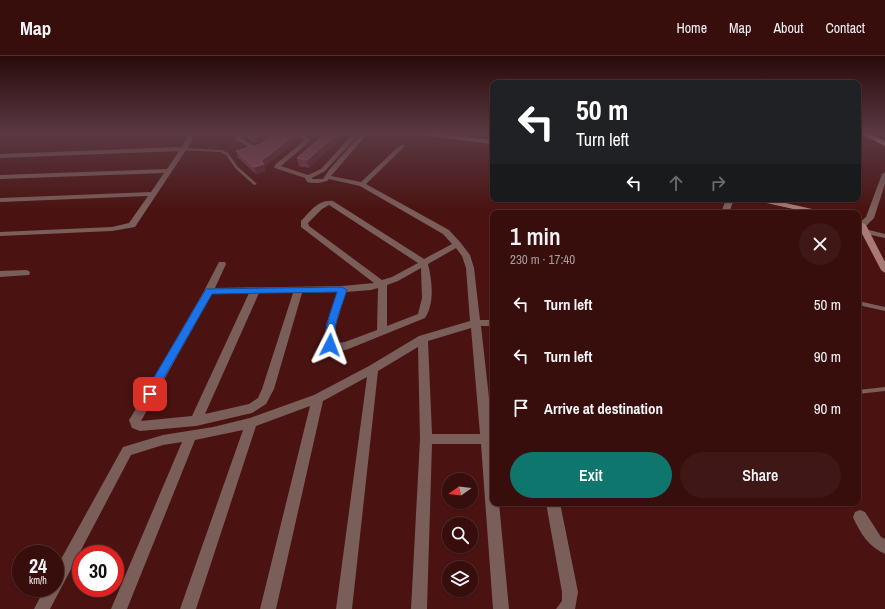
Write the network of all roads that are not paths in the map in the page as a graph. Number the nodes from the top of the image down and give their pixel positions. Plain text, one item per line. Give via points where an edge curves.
1 (177, 159) edge
2 (230, 159) edge
3 (285, 159) edge
4 (334, 159) edge
5 (342, 159) edge
6 (389, 159) edge
7 (325, 168) junction
8 (333, 169) junction
9 (169, 171) junction
10 (885, 174) edge
11 (0, 177) edge
12 (308, 177) junction
13 (328, 177) junction
14 (255, 184) dead end
15 (362, 184) junction
16 (153, 194) junction
17 (0, 200) edge
18 (772, 202) edge
19 (800, 210) edge
20 (861, 226) edge
21 (0, 234) edge
22 (882, 236) edge
23 (457, 244) junction
24 (424, 263) junction
25 (222, 264) dead end
26 (885, 270) edge
27 (26, 273) dead end
28 (0, 274) edge
29 (383, 285) junction
30 (255, 290) junction
31 (298, 290) junction
32 (342, 290) junction
33 (209, 291) junction
34 (861, 304) edge
35 (885, 309) edge
36 (476, 323) junction
37 (490, 323) edge
38 (382, 331) junction
39 (423, 339) junction
40 (372, 369) junction
41 (885, 390) edge
42 (861, 392) edge
43 (318, 398) junction
44 (196, 421) junction
45 (251, 423) junction
46 (191, 436) junction
47 (426, 439) junction
48 (490, 439) edge
49 (494, 506) edge
50 (553, 506) edge
51 (860, 517) dead end
52 (885, 547) edge
53 (64, 567) edge
54 (48, 597) edge
55 (42, 609) edge
56 (119, 609) edge
57 (188, 609) edge
58 (268, 609) edge
59 (344, 609) edge
60 (419, 609) edge
61 (501, 609) edge
62 (564, 609) edge

1 - 9 street
2 - 14 lane
3 - 12 street via 277,167
4 - 7 street
5 - 8 street
6 - 15 street
7 - 8 street
7 - 12 street
8 - 13 street
9 - 11 street
9 - 16 street
10 - 20 street via 870,218
12 - 13 street via 309,181 317,182
13 - 15 street
15 - 23 street via 446,232
16 - 17 street
16 - 21 street via 133,224 126,227
18 - 19 main road
20 - 22 street
20 - 26 main road
23 - 24 street
23 - 36 street via 466,255 470,268
24 - 29 street
24 - 29 street via 330,203 320,207 304,223 305,228
24 - 38 street via 427,275 426,310 422,316
25 - 33 street
27 - 28 street
29 - 32 street
29 - 38 street
30 - 31 street
30 - 33 street
30 - 44 street
31 - 32 street
31 - 44 street via 268,389 262,401 252,408
32 - 38 street via 330,332 330,345 346,346
33 - 44 street via 135,420 140,426
34 - 35 lane
36 - 37 street
36 - 39 street
36 - 48 street
39 - 40 street
39 - 47 street
40 - 43 street
40 - 59 street
41 - 42 lane
43 - 45 street
43 - 58 street
45 - 46 street
45 - 57 street
46 - 53 street via 163,440 127,451
46 - 56 street
47 - 48 street
47 - 60 street
49 - 61 street
50 - 62 street via 570,592 569,605
51 - 52 street via 876,542
54 - 55 street

